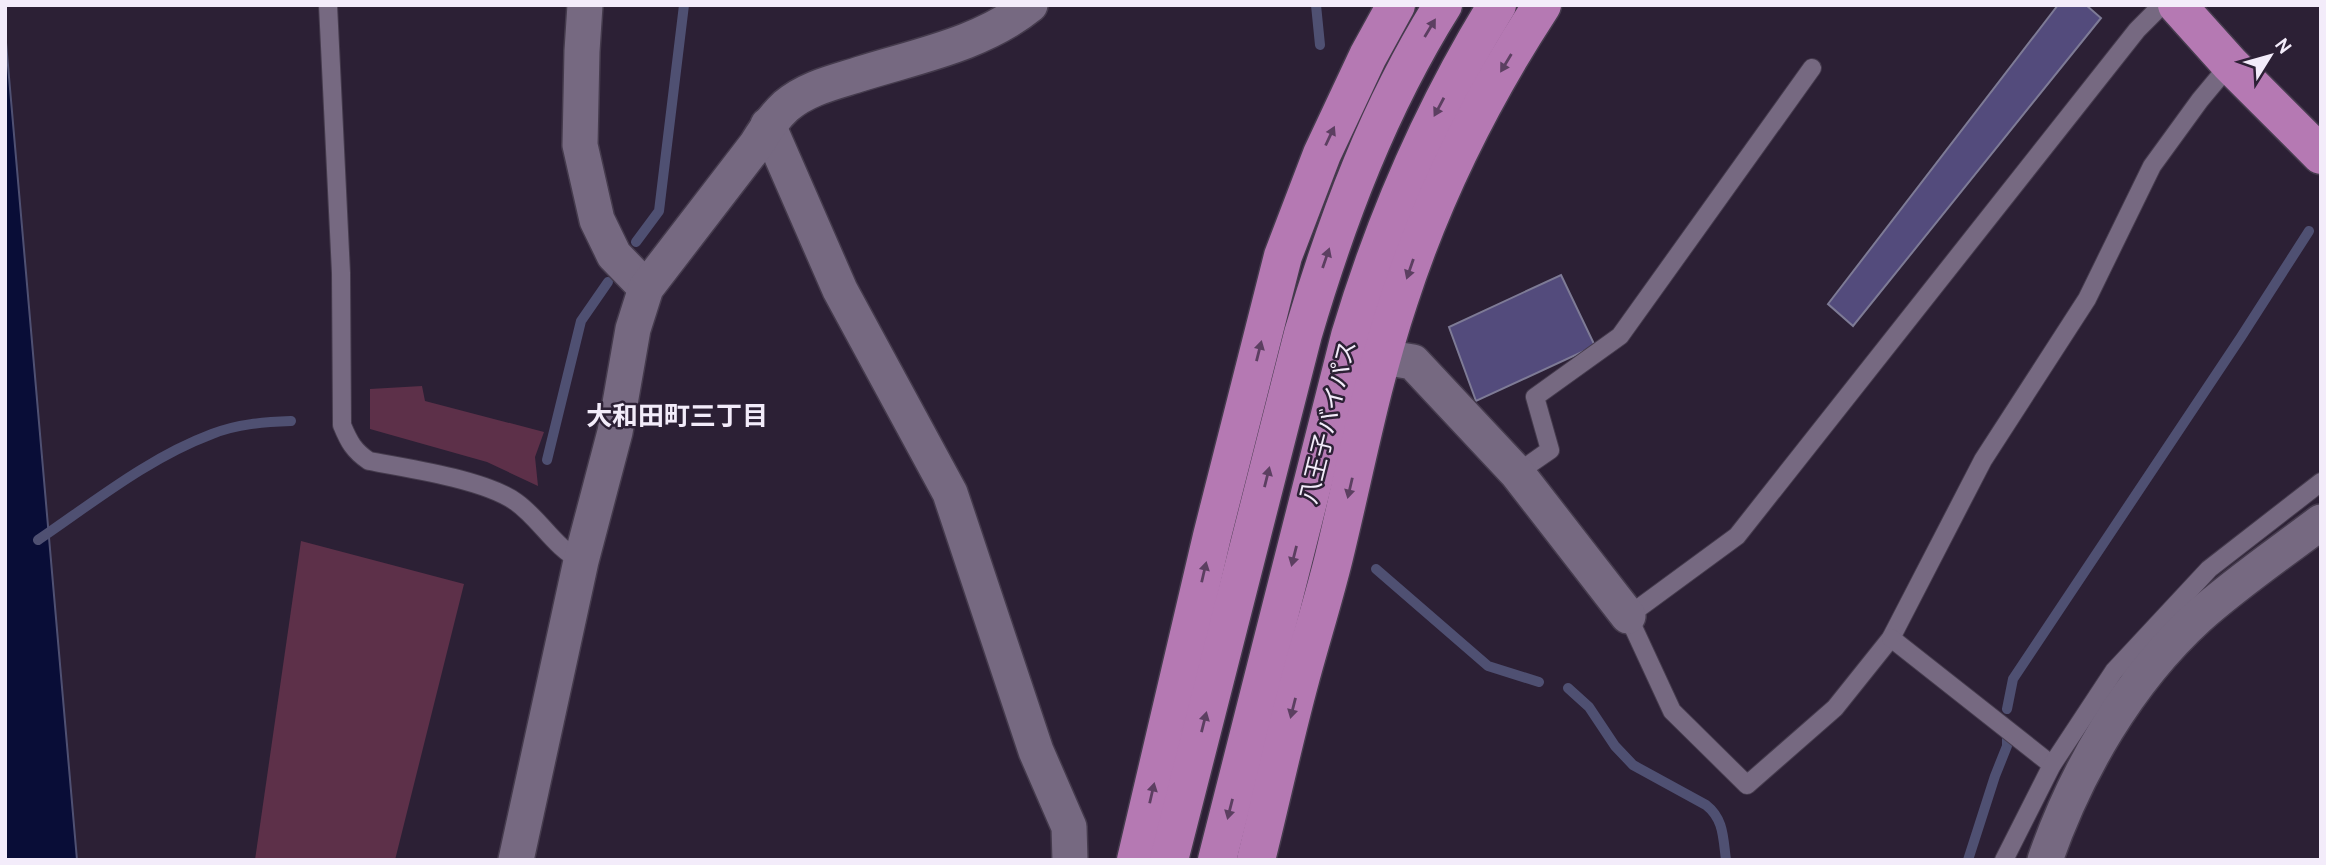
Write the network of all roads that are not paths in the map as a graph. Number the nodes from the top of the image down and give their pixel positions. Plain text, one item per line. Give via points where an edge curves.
1 (328, 5) edge
2 (585, 5) edge
3 (1030, 5) edge
4 (1396, 5) edge
5 (1443, 5) edge
6 (1497, 5) edge
7 (1542, 5) edge
8 (2162, 5) edge
9 (2176, 5) edge
10 (2230, 64) junction
11 (1812, 68) dead end
12 (768, 125) junction
13 (2321, 155) edge
14 (646, 288) junction
15 (1381, 357) junction
16 (1517, 473) junction
17 (2321, 482) edge
18 (2321, 522) edge
19 (580, 561) junction
20 (1628, 616) junction
21 (1891, 638) junction
22 (2052, 765) junction
23 (516, 860) edge
24 (1070, 860) edge
25 (1136, 860) edge
26 (1170, 860) edge
27 (1217, 860) edge
28 (1256, 860) edge
29 (2004, 860) edge
30 (2045, 860) edge

1 - 19 lane via 341,273 342,425 350,445 369,461 500,493 516,502
2 - 14 street via 579,145 597,220 614,255
3 - 12 street via 978,37 815,88
25 -> 4 highway via 1283,256 1322,154
26 -> 5 highway, 八王子バイパス via 1318,281 1373,138
6 -> 27 highway, 八王子バイパス via 1434,117 1373,261
7 -> 15 highway via 1493,84 1446,178
8 - 20 lane via 2137,30 1737,536
9 - 10 highway
10 - 13 highway
10 - 21 lane via 2152,166 2087,299 1983,460
11 - 16 lane via 1620,335 1535,397 1550,450
12 - 14 street
12 - 24 street via 840,290 950,493 1036,751 1069,827
14 - 19 street via 615,432
15 - 16 street via 1413,362
15 -> 28 highway
16 - 20 street
17 - 22 lane via 2209,569 2114,671
18 - 30 street via 2197,618 2150,669 2110,721
19 - 23 street
20 - 21 lane via 1672,711 1747,785 1835,708
21 - 22 lane
22 - 29 lane

